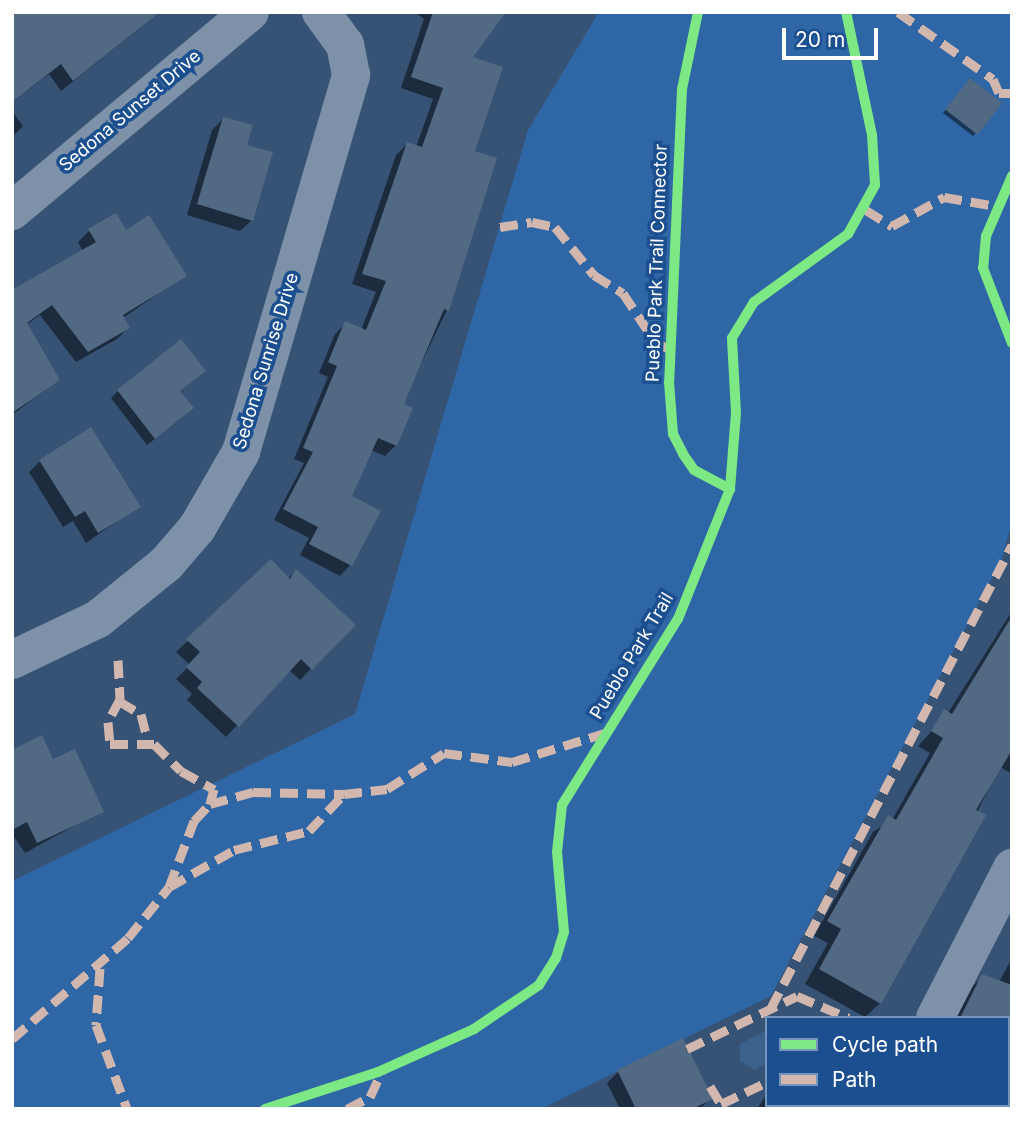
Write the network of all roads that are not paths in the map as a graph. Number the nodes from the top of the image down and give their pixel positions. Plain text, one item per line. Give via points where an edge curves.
1 (250, 12) edge
2 (321, 12) edge
3 (12, 211) edge
4 (12, 660) edge
5 (1012, 868) edge
6 (936, 1016) edge

1 - 3 street, Sedona Sunset Drive
2 - 4 street, Sedona Sunrise Drive via 345,45 351,75 240,452 197,528 166,564 98,619
5 - 6 street

